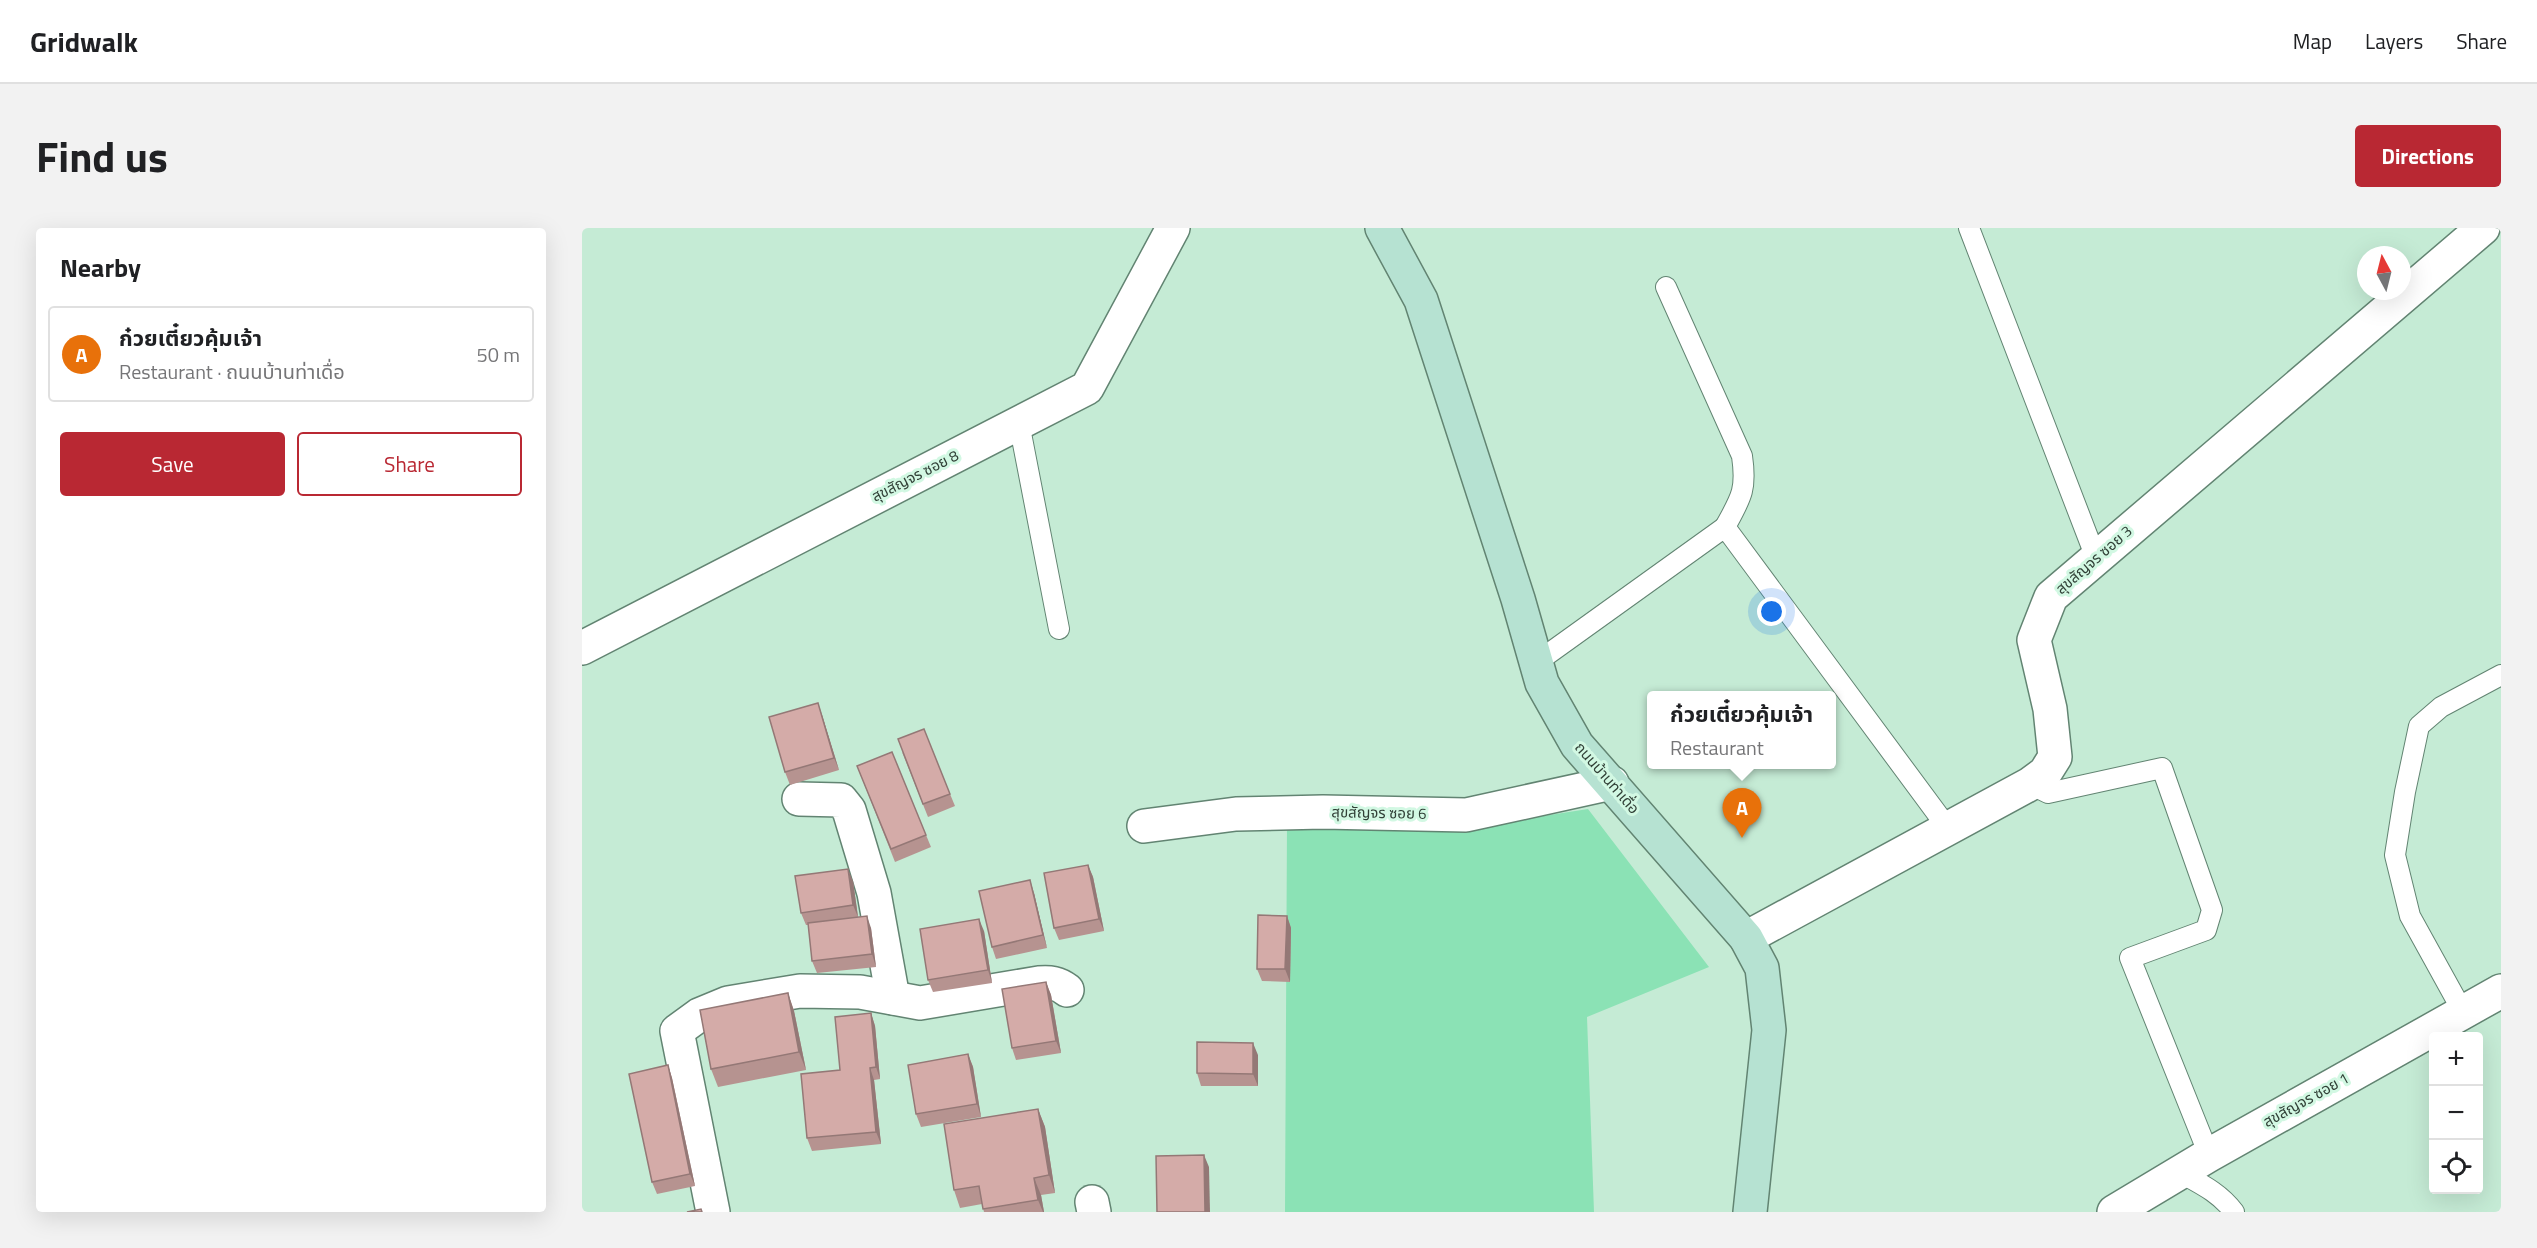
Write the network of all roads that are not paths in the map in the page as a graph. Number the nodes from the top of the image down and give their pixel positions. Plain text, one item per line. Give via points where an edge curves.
1 (1173, 228) edge
2 (1382, 228) edge
3 (1969, 228) edge
4 (2482, 228) edge
5 (1666, 287) dead end
6 (1019, 423) junction
7 (1725, 527) junction
8 (2096, 558) junction
9 (1059, 629) dead end
10 (582, 648) edge
11 (1537, 662) junction
12 (2501, 675) edge
13 (1612, 783) junction
14 (2030, 784) junction
15 (799, 799) dead end
16 (1144, 826) dead end
17 (1947, 827) junction
18 (1746, 938) junction
19 (1067, 990) dead end
20 (2501, 992) edge
21 (893, 998) junction
22 (2463, 1012) junction
23 (2209, 1155) junction
24 (2181, 1173) junction
25 (713, 1212) edge
26 (1750, 1212) edge
27 (2114, 1212) edge
28 (2234, 1212) edge

1 - 6 street, สุขสัญจร ซอย 8 via 1087,388
2 - 11 street, ถนนบ้านท่าเดื่อ via 1421,300
3 - 8 lane
4 - 8 street, สุขสัญจร ซอย 3
5 - 7 lane via 1742,456 1743,495
6 - 9 lane
6 - 10 street, สุขสัญจร ซอย 8
7 - 11 lane
7 - 17 lane
8 - 14 street, สุขสัญจร ซอย 3 via 2051,597 2034,640 2050,709 2055,757 2045,773
11 - 13 street, ถนนบ้านท่าเดื่อ via 1542,682 1577,745
12 - 22 lane via 2441,707 2419,726 2395,855 2410,916
13 - 16 street, สุขสัญจร ซอย 6 via 1466,815 1236,814
13 - 18 street, ถนนบ้านท่าเดื่อ
14 - 17 street, สุขสัญจร ซอย 3
14 - 23 lane via 2048,793 2162,768 2212,910 2206,930 2130,958
15 - 21 street via 841,800 849,810 873,893
17 - 18 street, สุขสัญจร ซอย 3
18 - 26 street, ถนนบ้านท่าเดื่อ via 1762,968 1769,1030
19 - 21 street via 1050,982 920,1004
20 - 22 street, สุขสัญจร ซอย 1
21 - 25 street via 860,992 800,991 728,1003 677,1031
22 - 23 street, สุขสัญจร ซอย 1
23 - 24 street, สุขสัญจร ซอย 1
24 - 27 street, สุขสัญจร ซอย 1
24 - 28 lane via 2213,1191

